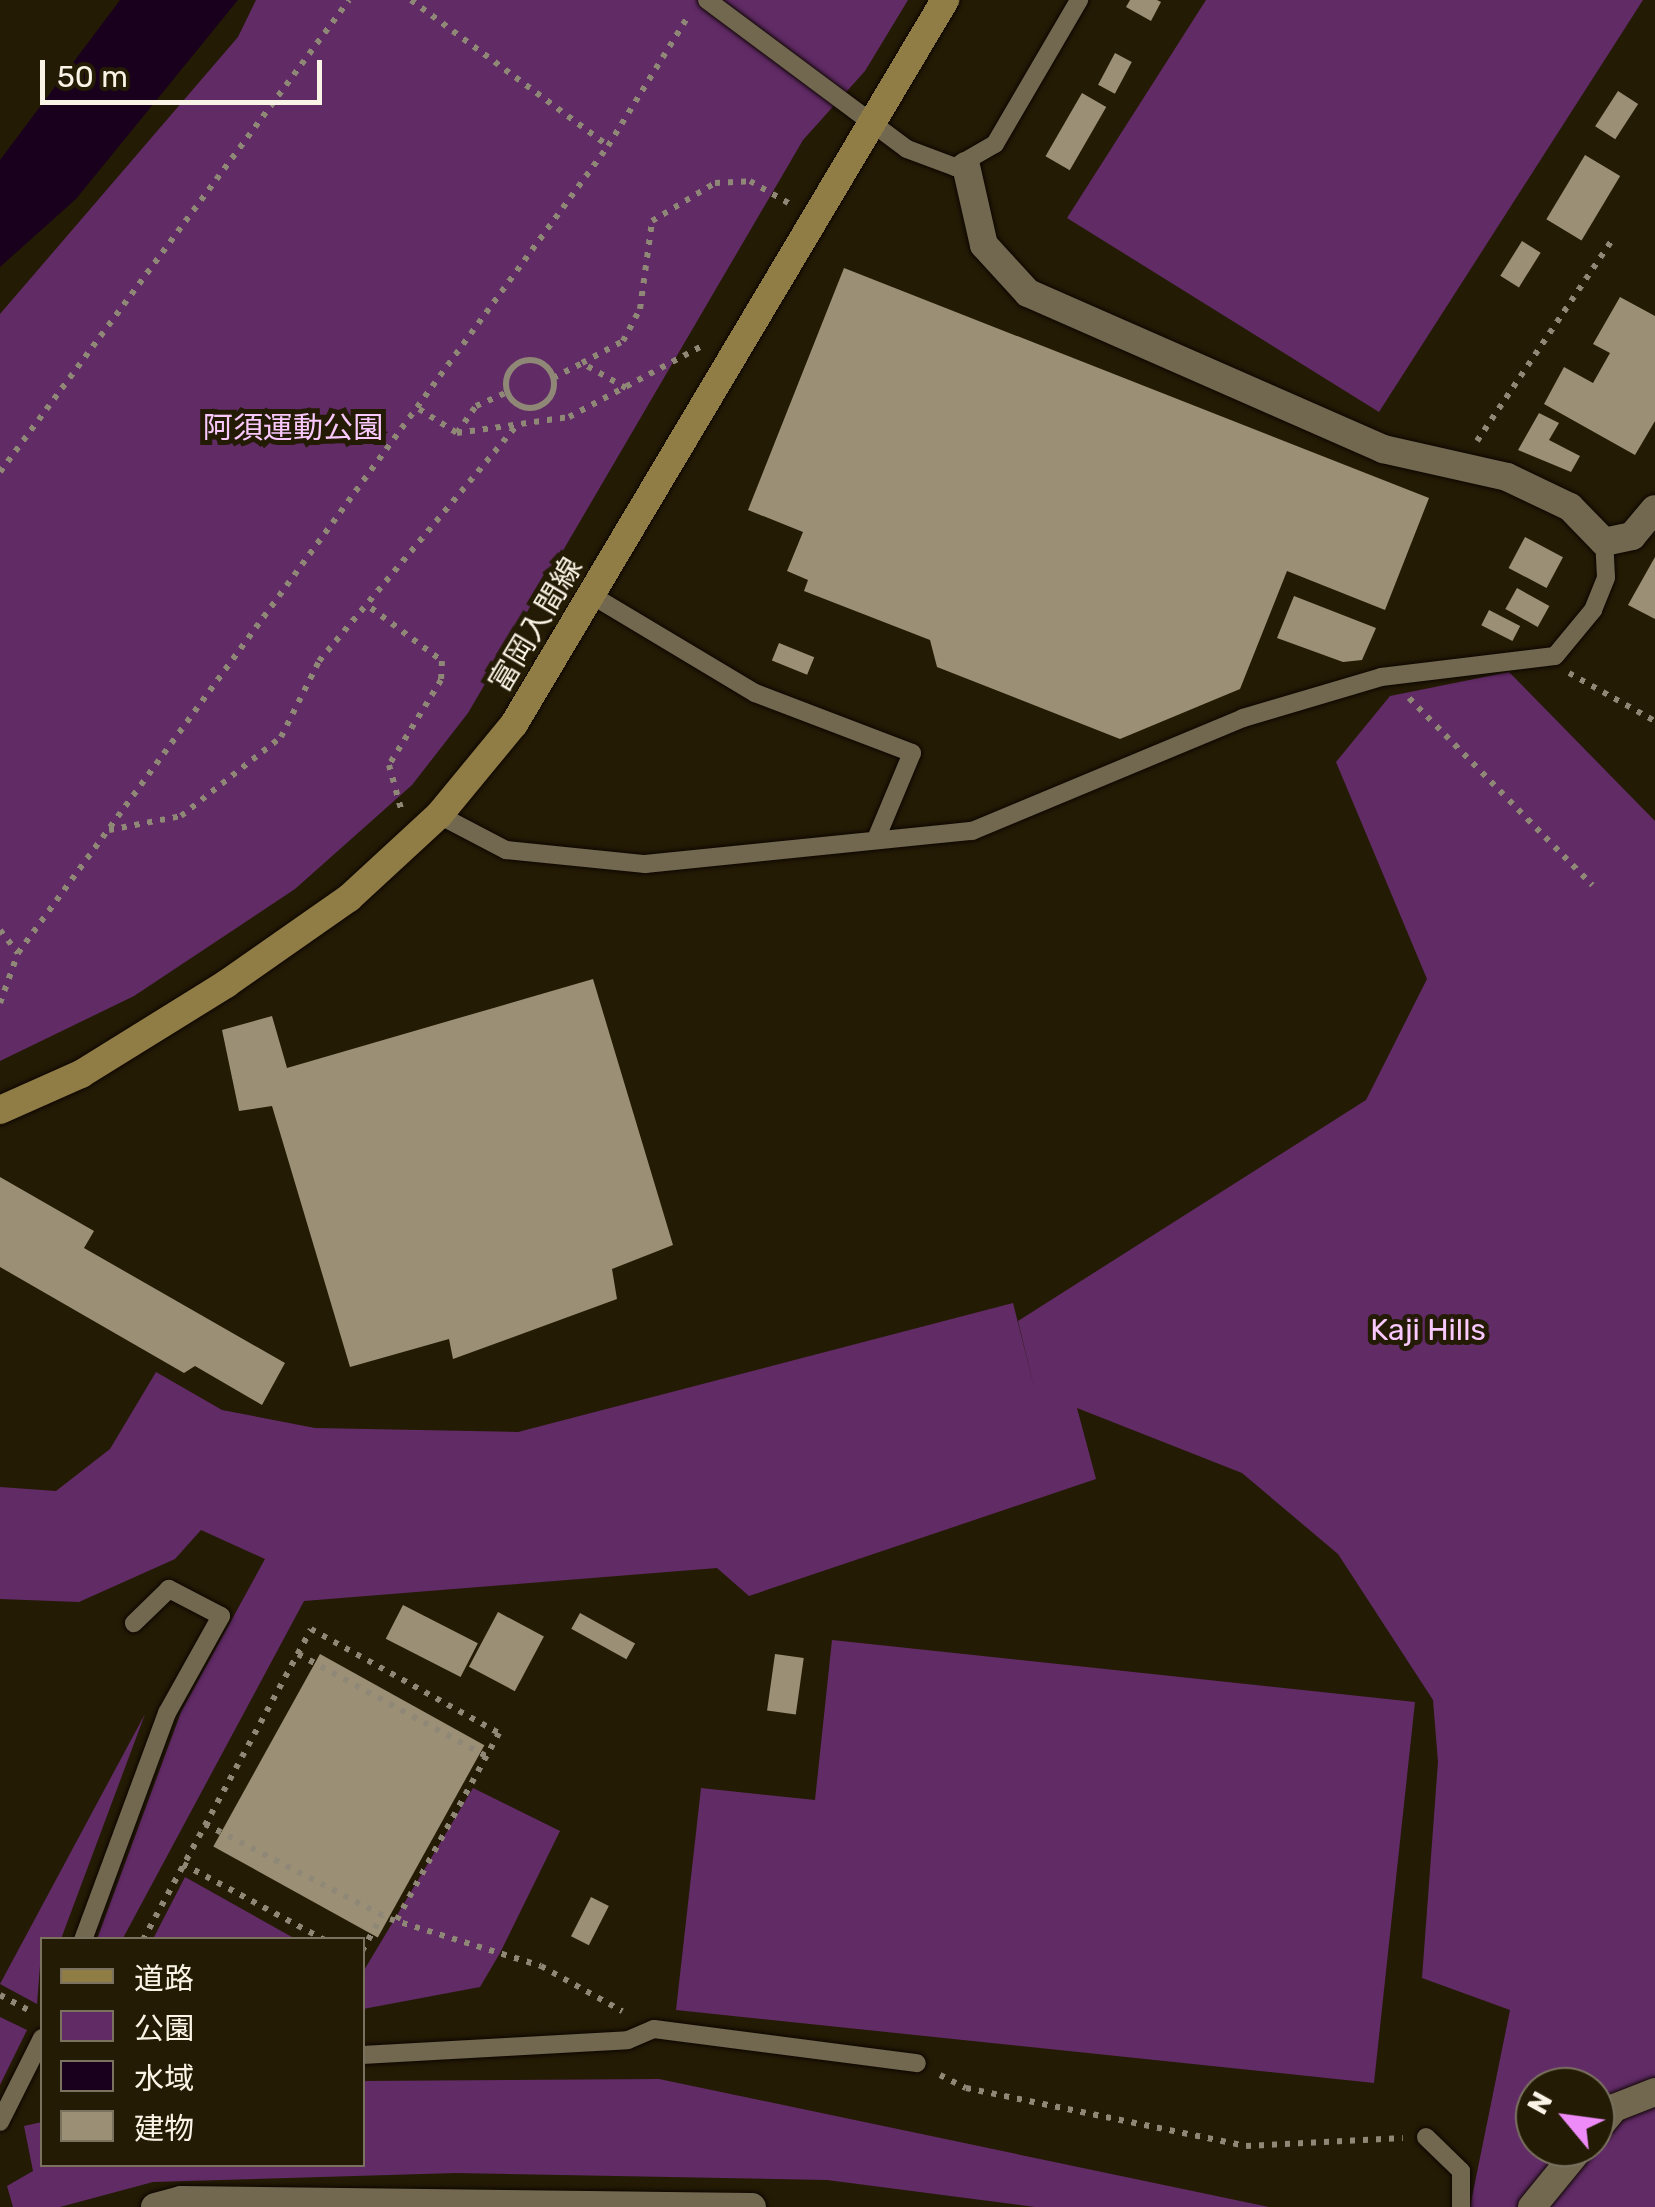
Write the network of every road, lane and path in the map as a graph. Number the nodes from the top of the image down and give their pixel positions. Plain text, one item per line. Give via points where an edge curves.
1 (349, 0) edge
2 (410, 0) edge
3 (698, 0) edge
4 (708, 0) edge
5 (945, 0) edge
6 (1079, 0) edge
7 (872, 125) junction
8 (608, 146) junction
9 (966, 166) junction
10 (812, 218) junction
11 (1614, 238) dead end
12 (747, 322) junction
13 (582, 363) junction
14 (553, 378) junction
15 (626, 388) junction
16 (507, 392) junction
17 (420, 408) junction
18 (537, 408) junction
19 (540, 422) junction
20 (518, 424) junction
21 (457, 433) junction
22 (1460, 467) junction
23 (0, 472) edge
24 (1655, 510) edge
25 (1604, 542) junction
26 (593, 596) junction
27 (371, 608) junction
28 (1555, 656) junction
29 (1405, 676) junction
30 (1655, 721) edge
31 (439, 814) junction
32 (108, 830) junction
33 (876, 839) junction
34 (411, 846) junction
35 (1592, 885) dead end
36 (0, 930) edge
37 (18, 954) junction
38 (0, 1002) edge
39 (0, 1110) edge
40 (134, 1623) dead end
41 (298, 1654) junction
42 (486, 1756) junction
43 (206, 1824) junction
44 (183, 1864) junction
45 (382, 1915) junction
46 (396, 1921) junction
47 (314, 1934) junction
48 (84, 1937) edge
49 (145, 1937) edge
50 (308, 1937) edge
51 (319, 1937) edge
52 (365, 1946) edge
53 (0, 1995) edge
54 (28, 2010) dead end
55 (654, 2030) junction
56 (40, 2047) edge
57 (365, 2055) edge
58 (916, 2063) joint
59 (34, 2073) edge
60 (1655, 2092) edge
61 (1615, 2108) edge
62 (0, 2122) edge
63 (1426, 2137) joint
64 (1565, 2167) edge
65 (154, 2207) edge
66 (752, 2207) edge
67 (1461, 2207) edge
68 (1532, 2207) edge

1 - 23 path
2 - 8 path
3 - 8 path
4 - 7 lane
5 - 7 main road, 富岡入間線
6 - 9 lane via 994,144
7 - 9 lane via 942,165
7 - 10 main road, 富岡入間線
8 - 17 path
9 - 22 street via 984,245 1028,293 1383,449
10 - 12 main road, 富岡入間線
10 - 13 path via 750,181 673,200 646,232 640,309 623,341
11 - 22 path
12 - 15 path
12 - 26 main road, 富岡入間線
13 - 14 path
13 - 15 path
14 - 16 path via 543,364 521,362
14 - 18 path
15 - 19 path via 569,418
16 - 18 path
16 - 21 path via 476,406
17 - 21 path
17 - 32 path
18 - 19 path
19 - 20 path
20 - 21 path
20 - 27 path
22 - 25 street via 1570,507
24 - 25 street via 1632,536
25 - 28 lane via 1606,577 1592,610
26 - 31 main road, 富岡入間線 via 514,724
26 - 33 lane via 756,693 912,754
27 - 32 path via 318,662 281,737 236,780 181,816
27 - 34 path via 442,661 441,680 390,765
28 - 29 lane
28 - 30 path via 1582,685
29 - 33 lane via 1243,718 972,831
29 - 35 path via 1411,709
31 - 33 lane via 506,850 644,864
31 - 34 main road, 富岡入間線
32 - 37 path
34 - 39 main road, 富岡入間線 via 226,984 81,1074
36 - 37 path
37 - 38 path
40 - 48 lane via 169,1589 221,1616 167,1713
41 - 42 path
41 - 42 path via 312,1628 499,1733
41 - 43 path
42 - 46 path
43 - 44 path
43 - 45 path
44 - 47 path
44 - 49 path
45 - 46 path
45 - 52 path
46 - 55 path via 542,1966
47 - 50 path
47 - 51 path
53 - 54 path
55 - 57 lane via 628,2040
55 - 58 lane
56 - 59 lane
58 - 63 path via 966,2088 1246,2146
59 - 62 lane
60 - 61 street
63 - 67 lane via 1461,2172
64 - 68 street
65 - 66 street via 181,2200

